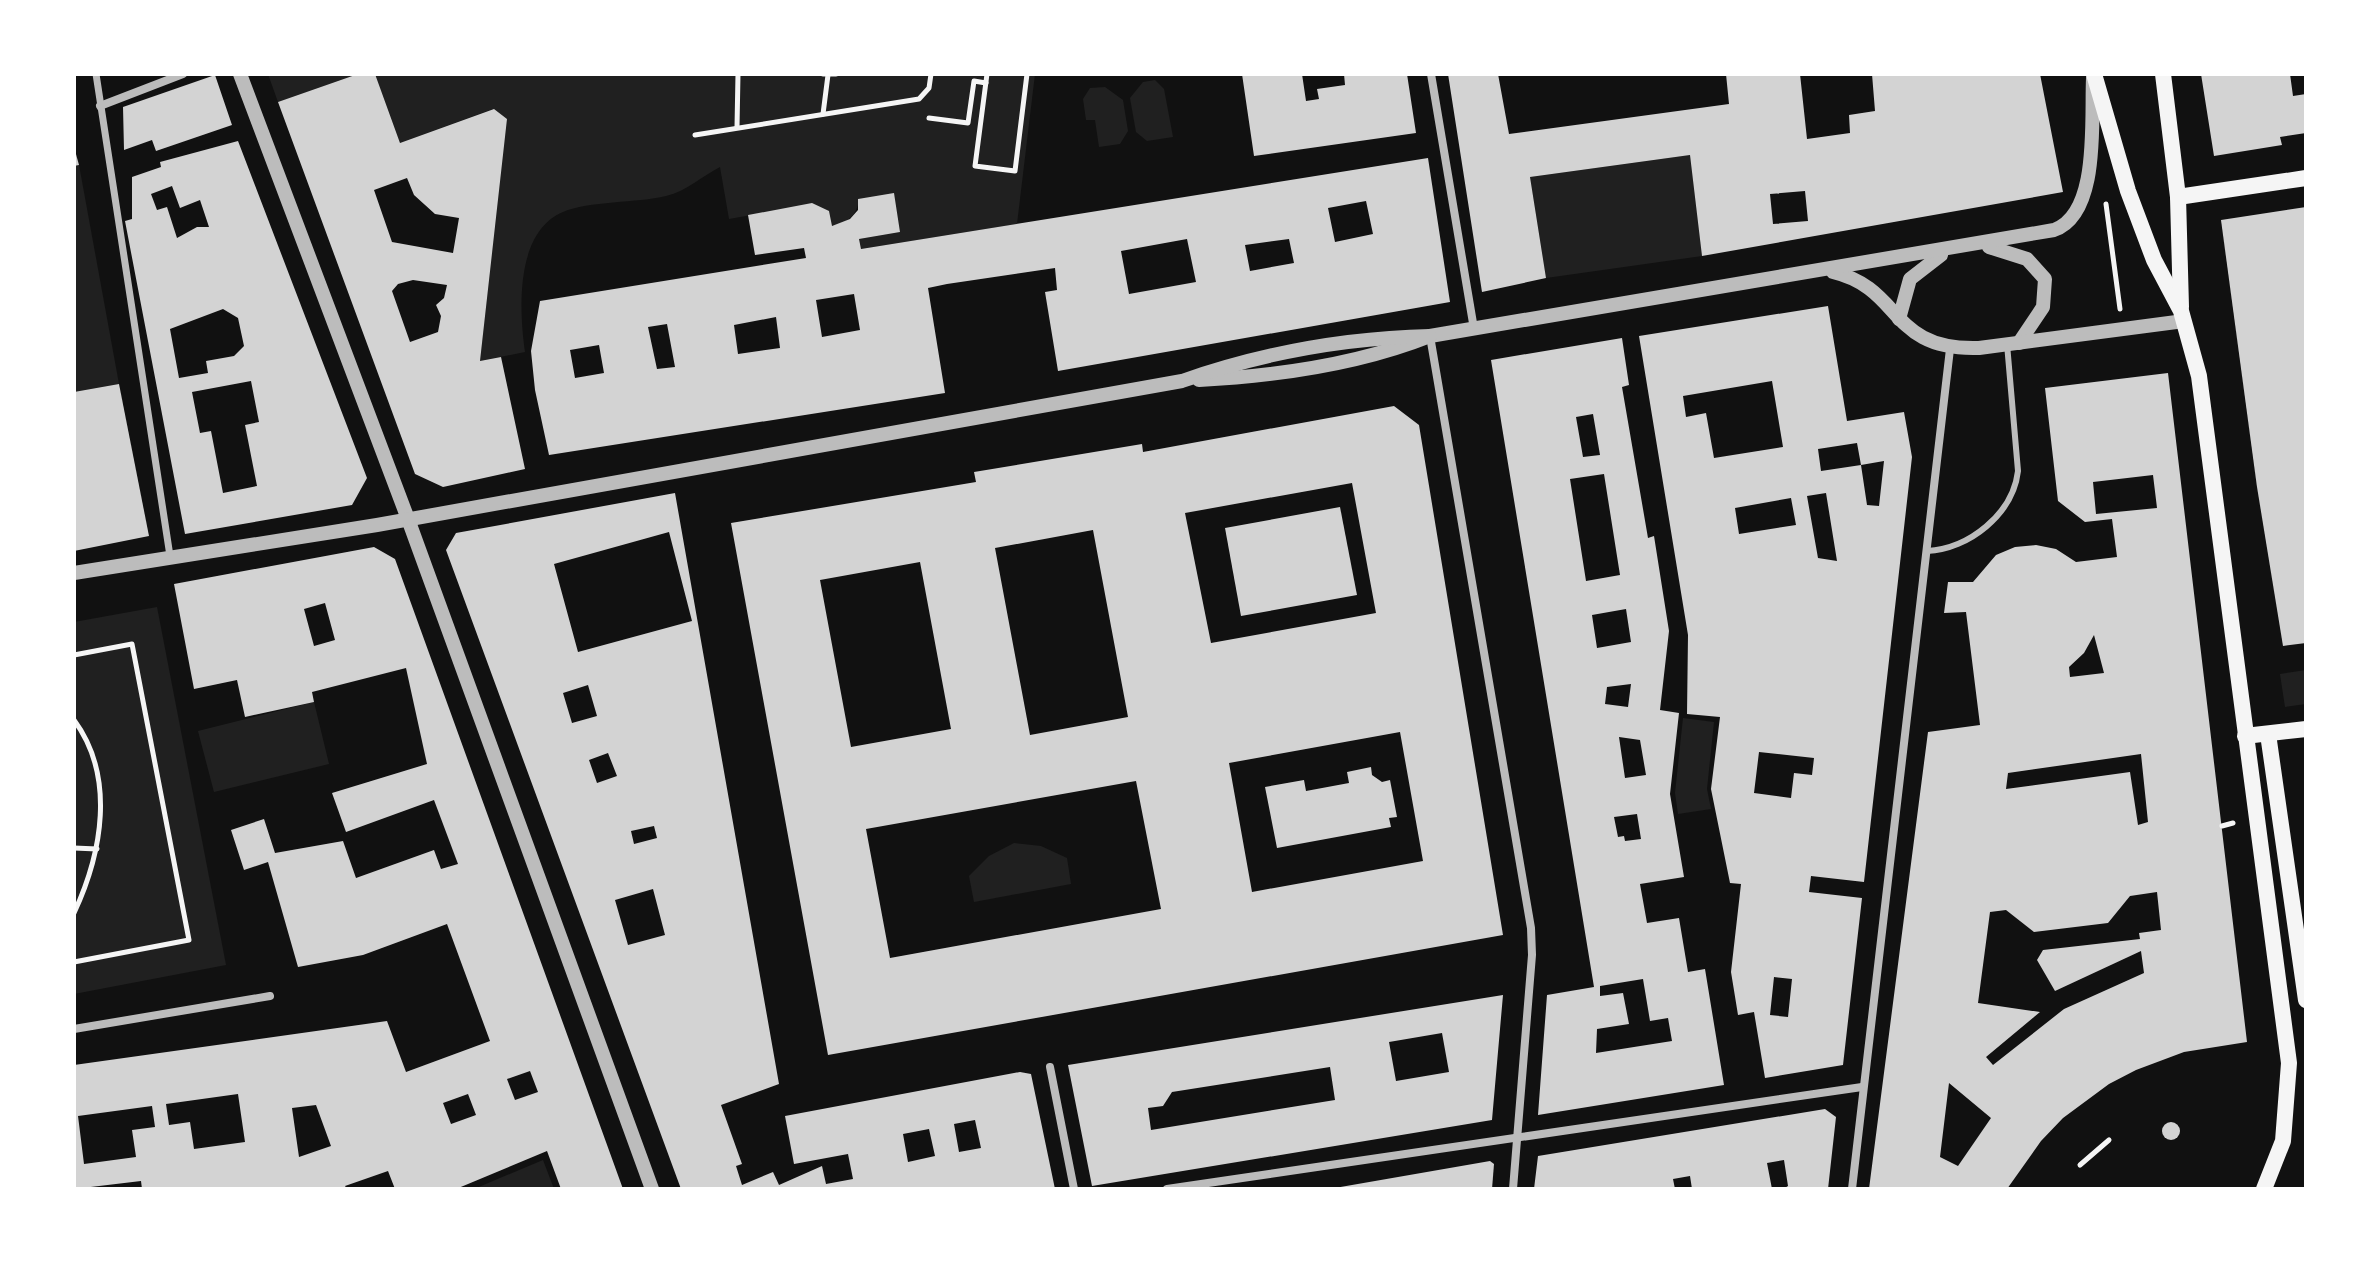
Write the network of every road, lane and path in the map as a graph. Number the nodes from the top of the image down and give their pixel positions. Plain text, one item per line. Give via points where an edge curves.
1 (96, 74) edge
2 (183, 74) edge
3 (240, 74) edge
4 (738, 74) edge
5 (829, 74) edge
6 (931, 74) edge
7 (987, 74) edge
8 (1027, 74) edge
9 (1431, 74) edge
10 (2094, 74) edge
11 (2163, 74) edge
12 (986, 83) junction
13 (100, 106) junction
14 (823, 114) junction
15 (929, 118) dead end
16 (737, 127) junction
17 (695, 135) dead end
18 (2306, 178) edge
19 (2105, 194) dead end
20 (2178, 197) junction
21 (1981, 245) junction
22 (1960, 247) junction
23 (1828, 270) junction
24 (2183, 316) junction
25 (1899, 319) junction
26 (1474, 329) junction
27 (2117, 330) junction
28 (1430, 336) junction
29 (2013, 344) junction
30 (1950, 349) junction
31 (408, 519) junction
32 (1927, 551) junction
33 (170, 556) junction
34 (74, 573) edge
35 (74, 655) edge
36 (74, 720) edge
37 (2306, 729) edge
38 (2268, 734) junction
39 (2245, 736) junction
40 (2233, 823) dead end
41 (2222, 826) dead end
42 (74, 848) edge
43 (97, 849) junction
44 (74, 913) edge
45 (2302, 946) edge
46 (74, 962) edge
47 (270, 996) dead end
48 (2306, 1000) edge
49 (74, 1029) edge
50 (1050, 1067) dead end
51 (1862, 1087) junction
52 (1516, 1138) junction
53 (2109, 1140) dead end
54 (2080, 1165) dead end
55 (652, 1189) edge
56 (1074, 1189) edge
57 (1167, 1189) edge
58 (1513, 1189) edge
59 (1852, 1189) edge
60 (2264, 1189) edge

1 - 13 street
2 - 13 street
3 - 31 street
4 - 16 path
5 - 14 path
6 - 14 path via 929,88 919,99
7 - 12 path
8 - 12 path via 1015,171 975,166
9 - 26 street
10 - 21 street via 2086,194 2079,210 2066,225 2043,234
10 - 24 main road via 2144,237
11 - 20 main road
12 - 15 path via 974,81 968,123
13 - 33 street
14 - 16 path
16 - 17 path
18 - 20 main road
19 - 27 path
20 - 24 main road
21 - 22 street
21 - 29 street via 2027,259 2045,279 2043,307
22 - 23 street
22 - 25 street via 1917,271 1905,289
23 - 25 street via 1867,286
23 - 26 street
24 - 27 street
24 - 39 main road via 2203,404
25 - 30 street via 1927,342
26 - 28 street
27 - 29 street
28 - 31 street via 1366,339 1271,354 1182,381
28 - 52 street via 1531,928
29 - 30 street
29 - 32 lane via 2016,487 2004,511 1966,540 1949,549
30 - 32 street
31 - 33 street
31 - 55 street
32 - 51 street
33 - 34 street
35 - 46 path via 132,644 189,940
36 - 43 path via 95,762 101,817
37 - 38 main road
38 - 39 main road
38 - 45 main road
39 - 60 main road via 2290,1084 2286,1128
40 - 41 path
42 - 43 path
43 - 44 path
45 - 48 main road
47 - 49 street
50 - 56 street
51 - 52 street
51 - 59 street
52 - 57 street
52 - 58 street
53 - 54 path

